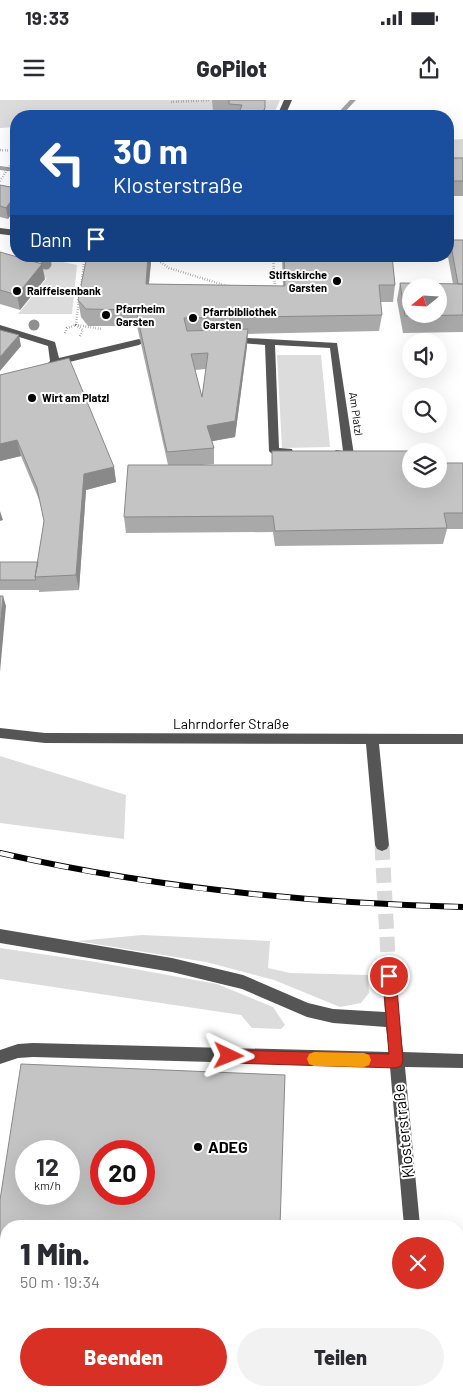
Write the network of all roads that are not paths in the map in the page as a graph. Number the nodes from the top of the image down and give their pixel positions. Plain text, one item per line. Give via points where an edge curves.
1 (0, 328) edge
2 (224, 340) edge
3 (270, 341) junction
4 (139, 342) edge
5 (302, 452) edge
6 (321, 453) edge
7 (0, 732) edge
8 (463, 739) edge
9 (372, 740) junction
10 (382, 845) tunnel mouth
11 (0, 936) edge
12 (389, 976) tunnel mouth
13 (392, 1020) junction
14 (0, 1057) edge
15 (396, 1061) junction
16 (463, 1061) edge
17 (411, 1220) edge

1 - 4 street via 52,344 50,364
2 - 3 street, Am Platzl
3 - 5 street via 274,451
3 - 6 street, Am Platzl via 334,345 349,455
7 - 9 street, Lahrndorfer Straße via 45,738
8 - 9 street, Lahrndorfer Straße
9 - 10 street
11 - 13 street via 172,965 243,982 307,1010 333,1016
12 - 13 street, Klosterstraße
13 - 15 street, Klosterstraße
14 - 15 street via 33,1050
15 - 16 street
15 - 17 street, Klosterstraße

